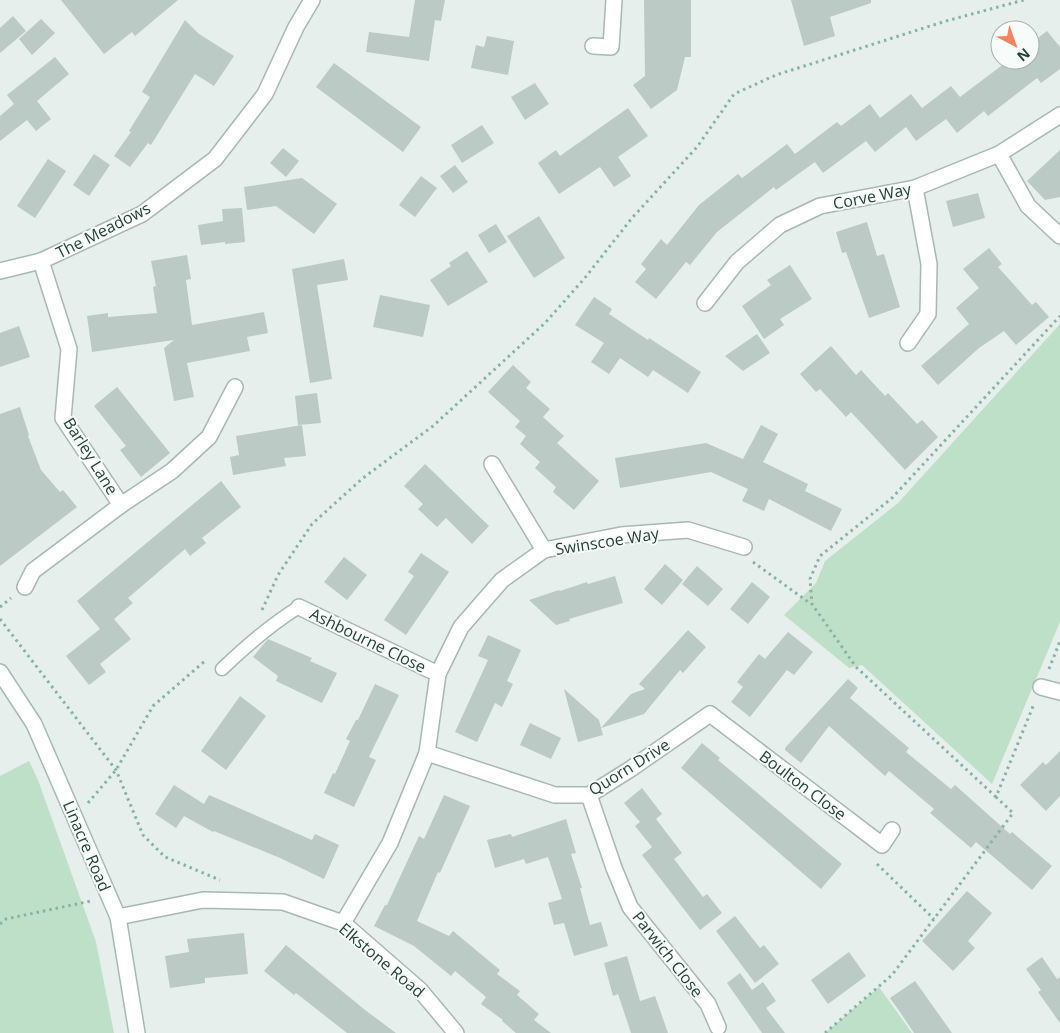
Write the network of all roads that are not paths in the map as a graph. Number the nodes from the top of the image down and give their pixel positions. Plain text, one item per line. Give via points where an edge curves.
1 (312, 0) edge
2 (614, 0) edge
3 (593, 46) dead end
4 (1060, 114) edge
5 (999, 154) junction
6 (915, 188) junction
7 (1060, 236) edge
8 (41, 261) junction
9 (0, 271) edge
10 (704, 303) dead end
11 (908, 343) dead end
12 (235, 387) dead end
13 (492, 464) dead end
14 (120, 505) junction
15 (744, 547) road end
16 (544, 550) junction
17 (25, 586) dead end
18 (299, 607) joint
19 (222, 669) dead end
20 (0, 672) edge
21 (438, 674) junction
22 (1041, 687) road end
23 (1060, 692) edge
24 (710, 714) joint
25 (427, 753) junction
26 (589, 795) junction
27 (892, 830) dead end
28 (118, 917) junction
29 (342, 923) junction
30 (718, 1027) dead end
31 (137, 1033) edge
32 (456, 1033) edge

1 - 8 street, The Meadows via 265,94 215,159 142,214
2 - 3 street via 611,47
4 - 5 street, Corve Way
5 - 6 street, Corve Way
5 - 7 street via 1028,206
6 - 10 street, Corve Way via 820,206 780,226 737,262
6 - 11 street via 929,264 928,314
8 - 9 street, The Meadows
8 - 14 street, Barley Lane via 68,349 64,418
12 - 14 street, Barley Lane via 209,437 172,471
13 - 16 street
14 - 17 street, Barley Lane via 33,571
15 - 16 street, Swinscoe Way via 688,530 620,535
16 - 21 street, Swinscoe Way via 502,580 466,621
18 - 19 lane via 273,623
18 - 21 street, Ashbourne Close
20 - 28 street, Linacre Road via 34,724
21 - 25 street, Swinscoe Way
22 - 23 street
24 - 26 street, Quorn Drive
24 - 27 street, Boulton Close via 882,845
25 - 26 street, Quorn Drive via 555,795
25 - 29 street, Swinscoe Way via 390,843
26 - 30 street, Parwich Close via 630,907 708,1004
28 - 29 street, Elkstone Road via 203,900 282,902
28 - 31 street, Linacre Road
29 - 32 street, Elkstone Road via 420,990

